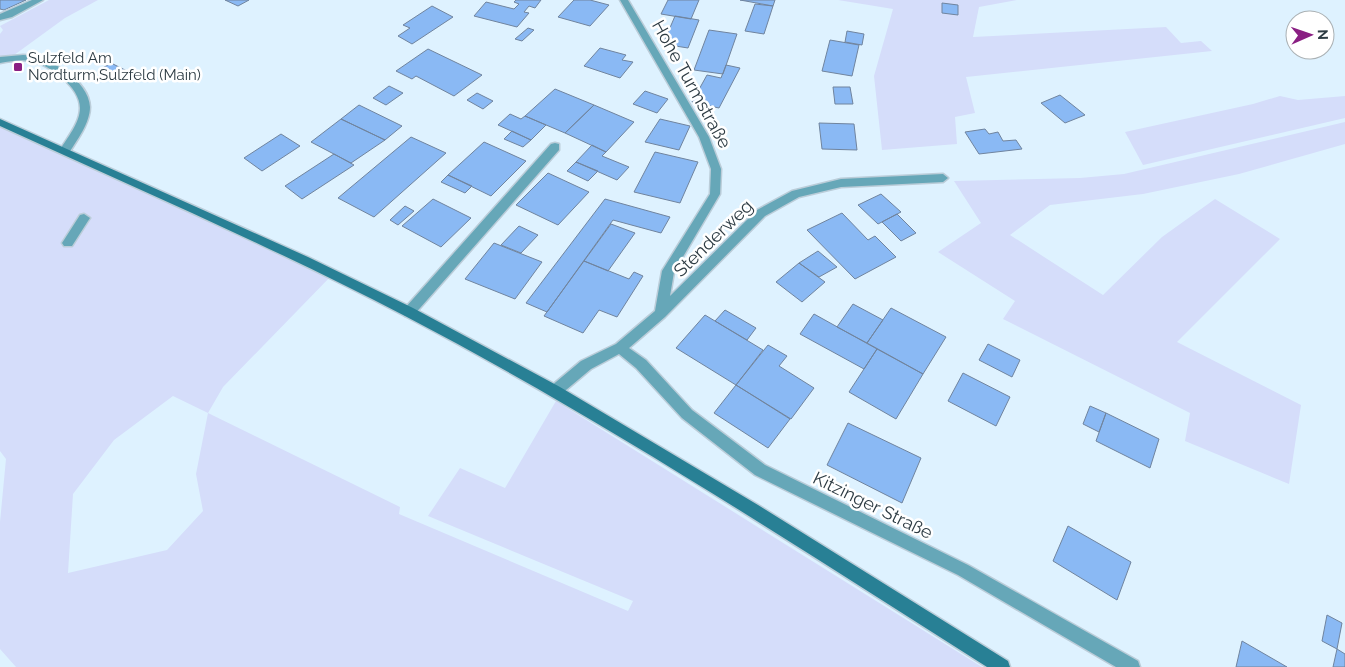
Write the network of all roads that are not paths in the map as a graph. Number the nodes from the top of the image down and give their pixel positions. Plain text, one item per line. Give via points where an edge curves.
1 (39, 0) edge
2 (624, 0) edge
3 (0, 16) edge
4 (0, 60) edge
5 (0, 122) edge
6 (555, 147) dead end
7 (65, 150) junction
8 (943, 178) dead end
9 (84, 218) dead end
10 (68, 243) dead end
11 (409, 312) junction
12 (661, 313) junction
13 (620, 348) junction
14 (555, 391) junction
15 (1002, 667) edge
16 (1132, 667) edge

1 - 3 street
2 - 12 street, Hohe Turmstraße via 704,137 716,169 715,194 668,271
4 - 7 street via 32,58 49,64 81,91 85,107 80,126
5 - 7 main road
6 - 11 street
7 - 11 main road
8 - 12 street, Stenderweg via 841,183 796,194 761,213
9 - 10 street
11 - 14 main road
12 - 13 street
13 - 14 street via 586,365
13 - 16 street, Kitzinger Straße via 641,364 687,414 760,470 963,570
14 - 15 main road

